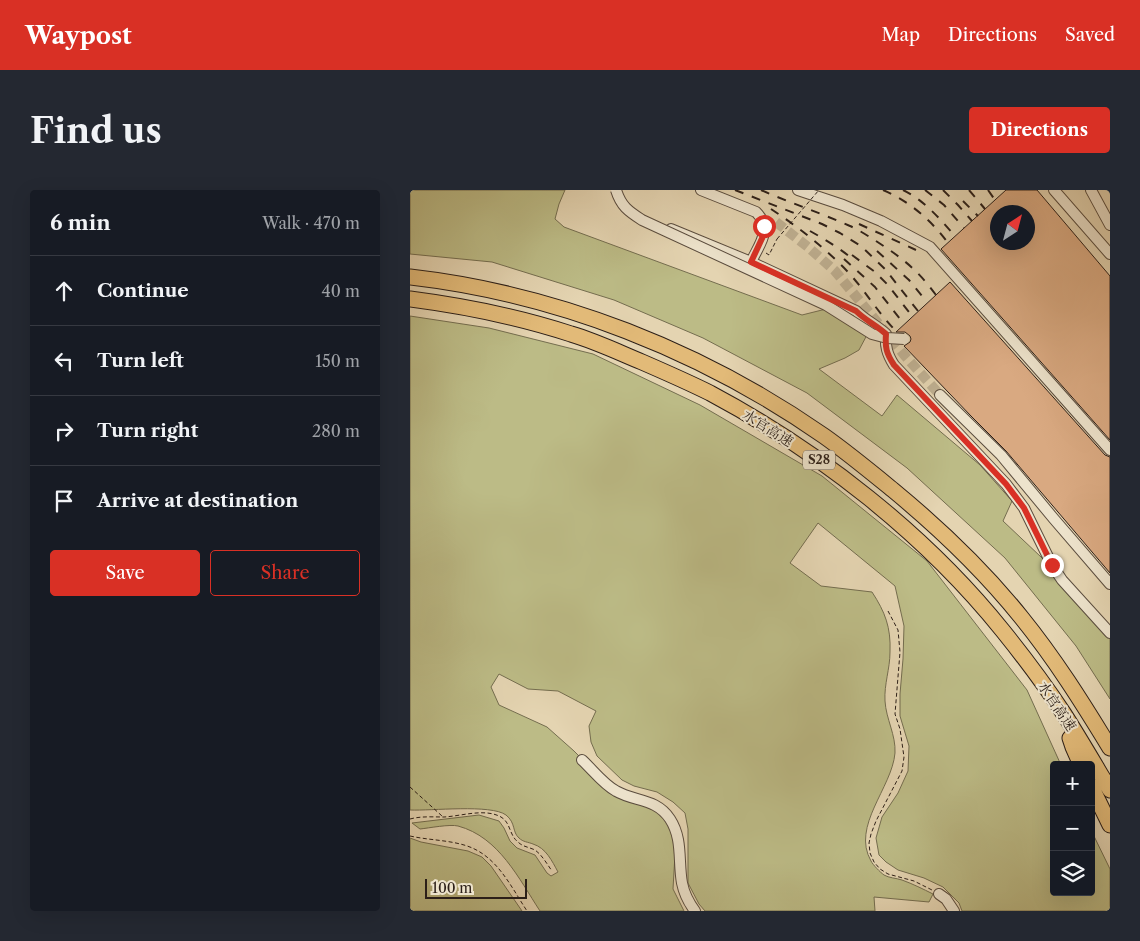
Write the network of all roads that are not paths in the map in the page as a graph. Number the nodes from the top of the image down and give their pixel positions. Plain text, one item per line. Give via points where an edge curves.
1 (616, 190) edge
2 (623, 190) edge
3 (701, 190) edge
4 (798, 190) edge
5 (1054, 190) edge
6 (1091, 190) edge
7 (1110, 225) edge
8 (1110, 254) edge
9 (751, 262) junction
10 (410, 277) edge
11 (410, 299) edge
12 (904, 339) dead end
13 (940, 395) tunnel mouth
14 (1110, 450) edge
15 (1110, 584) edge
16 (1110, 633) edge
17 (1063, 713) junction
18 (1110, 748) edge
19 (582, 760) dead end
20 (1079, 761) edge
21 (1110, 790) edge
22 (1095, 794) edge
23 (1110, 825) edge
24 (940, 894) road end
25 (695, 911) edge
26 (954, 911) edge

1 - 12 lane, bridge via 620,202 642,220 826,305 872,334
2 - 9 lane via 627,203 648,219
3 - 9 lane via 756,212 762,218 765,232
4 - 14 lane via 843,205 930,247
5 - 8 lane
6 - 7 lane
9 - 16 lane via 856,311 886,334 885,346 894,365 1006,484 1024,508 1062,580
10 - 18 highway, 水官高速 / S28 via 535,301 624,330 720,374 775,404 825,437 911,505 985,576 1052,657
11 - 17 highway, 水官高速 / S28 via 530,322 617,351 710,393 813,455 896,522 968,591 1002,630
13 - 15 lane via 1001,455
17 - 20 highway
17 - 21 highway, 水官高速 / S28
19 - 25 lane via 616,791 660,808 668,817 679,843 682,884
22 - 23 highway
24 - 26 lane

